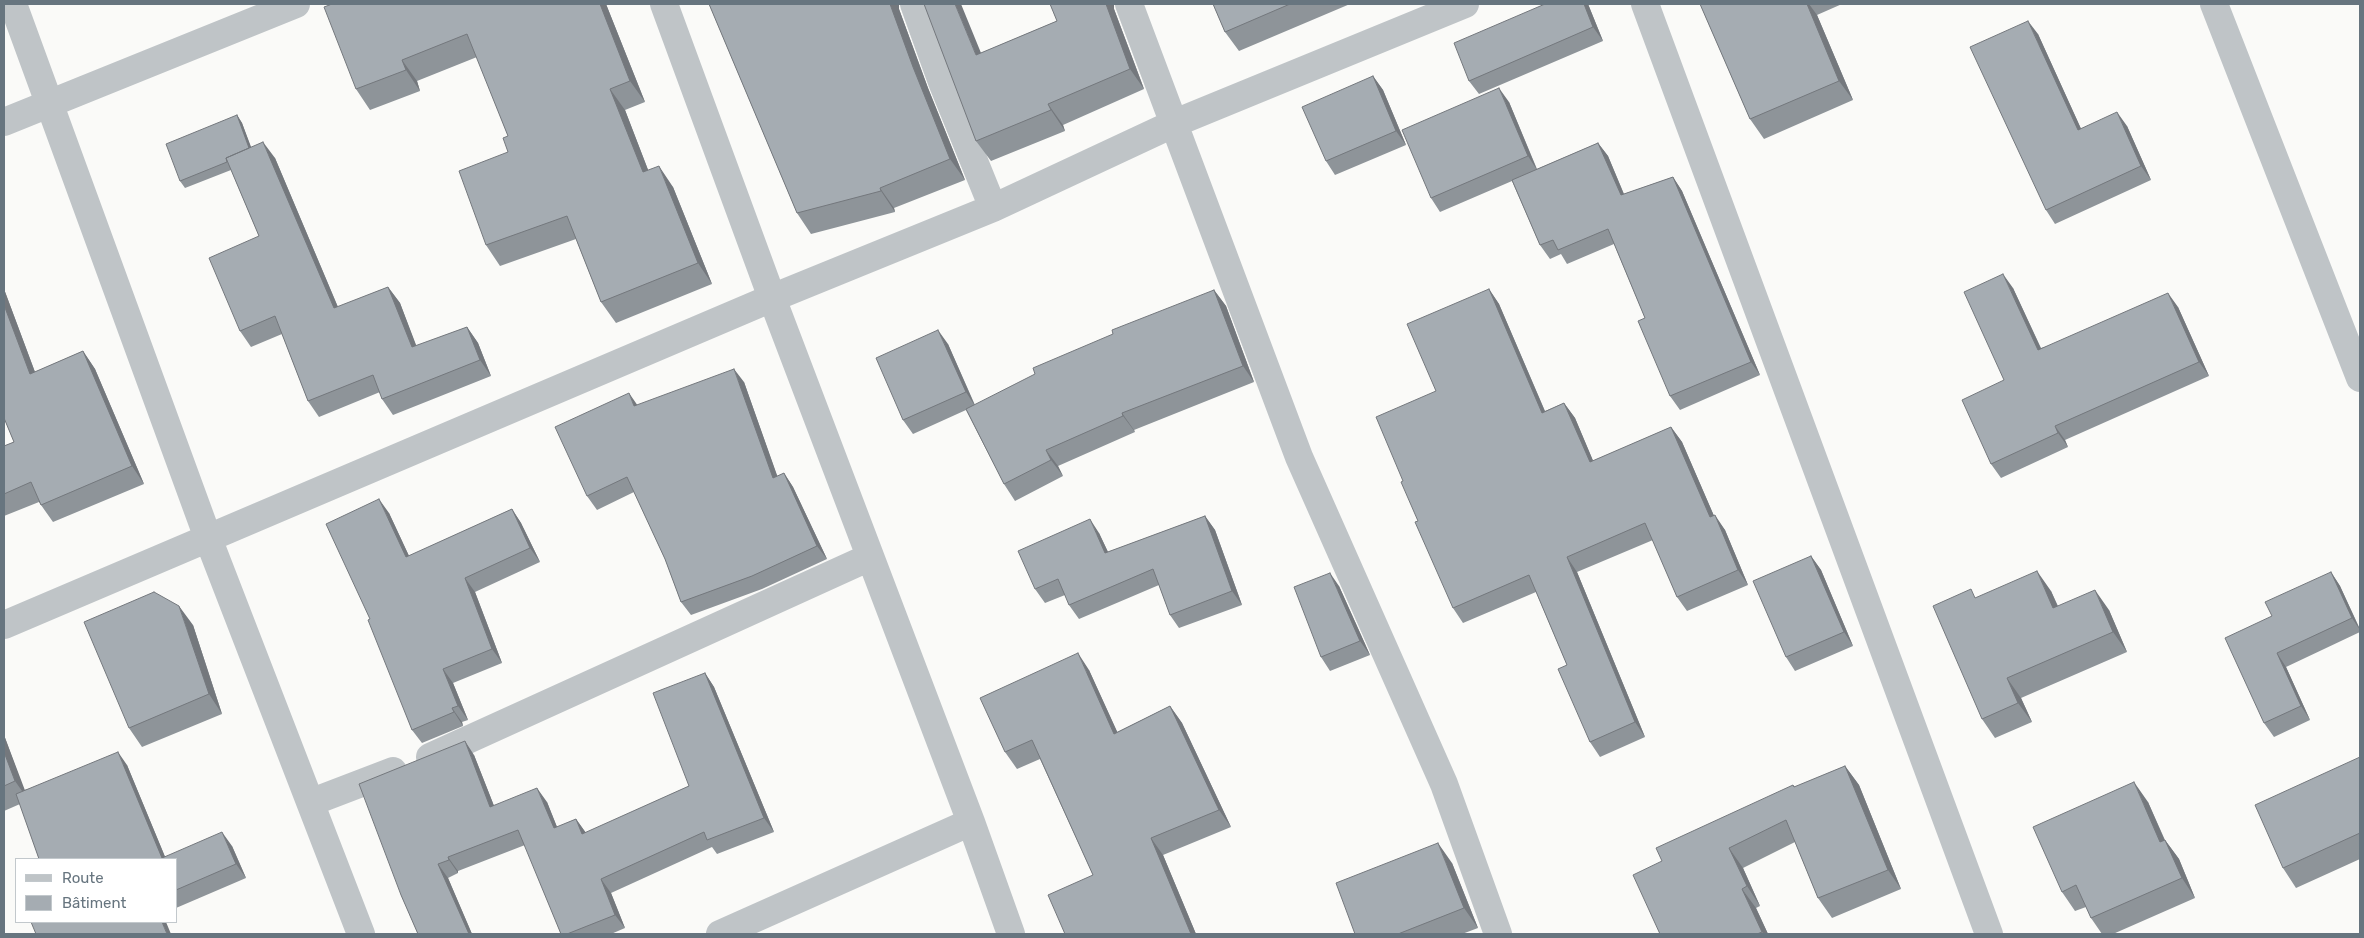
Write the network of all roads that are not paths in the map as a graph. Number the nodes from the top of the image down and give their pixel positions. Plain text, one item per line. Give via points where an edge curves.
1 (13, 4) edge
2 (296, 4) edge
3 (664, 4) edge
4 (914, 4) edge
5 (1130, 4) edge
6 (1465, 4) edge
7 (1645, 4) edge
8 (2214, 4) edge
9 (1422, 12) edge
10 (50, 104) junction
11 (4, 122) edge
12 (1174, 123) junction
13 (993, 208) junction
14 (772, 298) junction
15 (2360, 378) edge
16 (208, 538) junction
17 (870, 557) junction
18 (4, 625) edge
19 (312, 802) junction
20 (971, 822) junction
21 (361, 934) edge
22 (720, 934) edge
23 (1011, 934) edge
24 (1498, 934) edge
25 (1988, 934) edge

1 - 10 street
2 - 10 street
3 - 14 street
4 - 13 street
5 - 12 street
6 - 9 street
7 - 25 street
8 - 15 street
9 - 12 street
10 - 11 street
10 - 16 street
12 - 13 street
12 - 24 street via 1299,458 1444,784
13 - 14 street
14 - 16 street
14 - 17 street
16 - 18 street
16 - 19 street
17 - 19 street via 443,752
17 - 20 street
19 - 21 street
20 - 22 street
20 - 23 street

